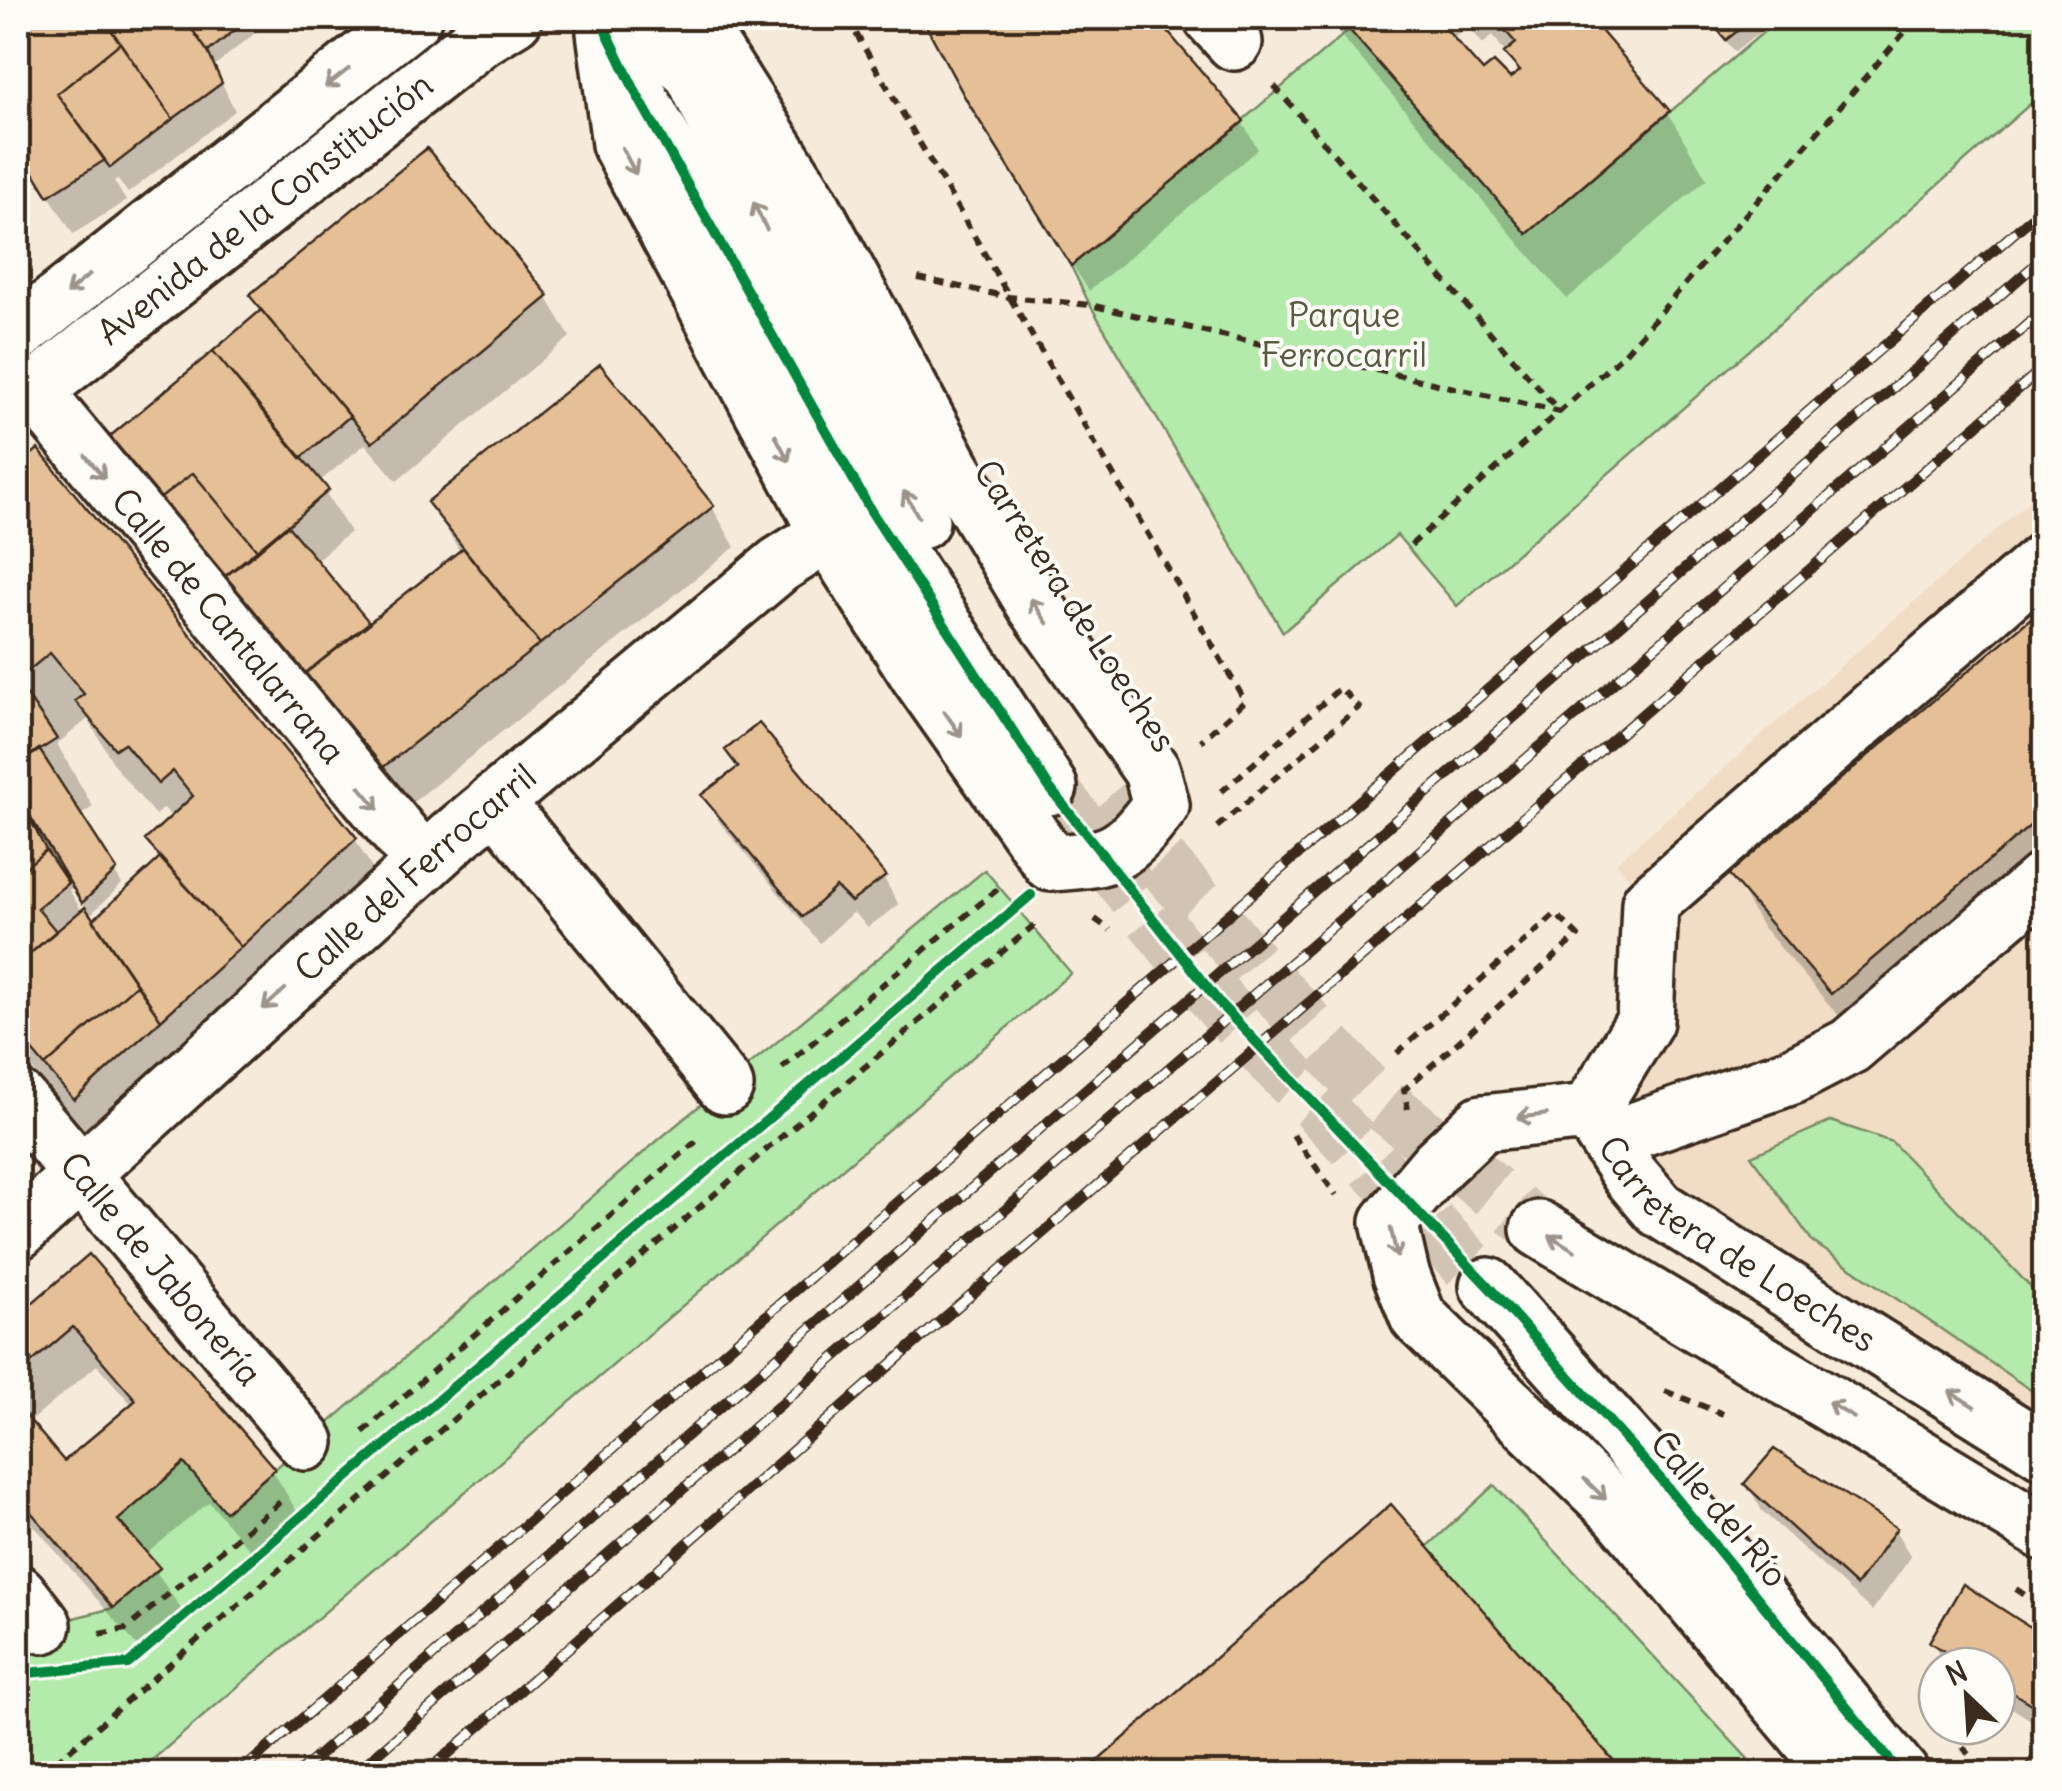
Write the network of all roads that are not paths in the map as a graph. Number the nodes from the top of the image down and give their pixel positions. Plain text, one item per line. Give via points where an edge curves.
1 (413, 18) edge
2 (514, 18) edge
3 (612, 22) edge
4 (688, 35) edge
5 (18, 333) edge
6 (26, 398) edge
7 (828, 534) junction
8 (2044, 561) edge
9 (495, 801) junction
10 (424, 863) junction
11 (2044, 880) edge
12 (734, 1098) road end
13 (18, 1099) edge
14 (1600, 1125) junction
15 (82, 1174) junction
16 (1539, 1229) tunnel mouth
17 (18, 1231) edge
18 (1488, 1286) tunnel mouth
19 (2044, 1452) edge
20 (318, 1458) road end
21 (2044, 1532) edge
22 (1839, 1774) edge
23 (1901, 1774) edge

1 -> 5 street, Avenida de la Constitución
2 - 6 street, Avenida de la Constitución
3 - 4 street, Carretera de Loeches
3 -> 4 street, Carretera de Loeches via 871,511 1061,776 884,455
3 -> 7 street, Carretera de Loeches via 620,144
7 -> 4 street, Carretera de Loeches via 1051,864 1101,860 1132,844 1161,805 1152,770 1035,606 808,198
6 -> 10 street, Calle de Cantalarrana
7 - 9 street, Calle del Ferrocarril via 779,564
8 - 14 street via 1650,904 1645,1020
9 - 10 street, Calle del Ferrocarril
9 - 12 street
10 -> 15 street, Calle del Ferrocarril
11 - 14 street via 1850,1046 1792,1076
13 - 15 street, Calle de Jabonería
19 -> 14 street, Carretera de Loeches via 1659,1208
14 -> 22 street, Carretera de Loeches via 1482,1123 1389,1222 1401,1274 1418,1317 1619,1512
15 - 17 street, Calle del Ferrocarril
15 - 20 street, Calle de Jabonería
21 -> 16 street
18 - 23 street, Calle del Río via 1659,1478

